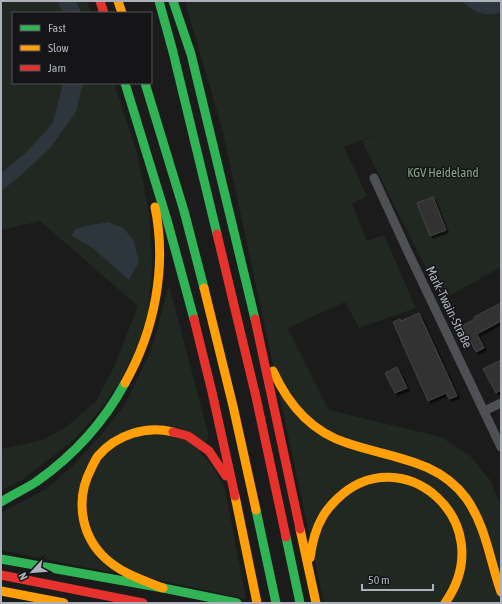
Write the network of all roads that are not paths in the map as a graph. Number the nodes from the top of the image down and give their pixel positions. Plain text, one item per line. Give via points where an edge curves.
1 (100, 1) edge
2 (118, 1) edge
3 (159, 1) edge
4 (173, 1) edge
5 (104, 12) edge
6 (122, 12) edge
7 (125, 84) edge
8 (145, 84) edge
9 (142, 138) junction
10 (374, 178) dead end
11 (259, 335) junction
12 (501, 402) edge
13 (484, 410) junction
14 (501, 447) edge
15 (1, 502) edge
16 (242, 527) junction
17 (1, 559) edge
18 (309, 566) junction
19 (1, 575) edge
20 (163, 588) junction
21 (1, 591) edge
22 (501, 592) edge
23 (233, 602) edge
24 (64, 603) edge
25 (143, 603) edge
26 (257, 603) edge
27 (276, 603) edge
28 (300, 603) edge
29 (316, 603) edge
30 (445, 603) edge

1 - 5 highway
2 - 6 highway
3 - 28 highway via 254,389
4 - 11 highway via 191,54
7 - 9 highway
8 - 27 highway via 195,255 230,392
9 - 15 highway via 156,211 160,254 157,293 147,335 134,370 103,420 77,449 37,481
9 - 16 highway via 181,266 212,389
10 - 13 street, Mark-Twain-Straße
11 - 18 highway
11 - 22 highway via 282,389 291,404 308,421 326,434 347,443 425,465 456,487 472,507 484,531
12 - 13 street
13 - 14 street, Mark-Twain-Straße
16 - 20 highway via 230,485 221,466 210,451 194,439 167,429 147,429 128,434 111,444 94,461 84,483 81,503 87,534 99,552 116,567
16 - 26 highway
17 - 20 highway
18 - 29 highway
18 - 30 highway via 313,541 322,517 336,498 366,480 402,478 424,486 443,500 461,530 463,565 456,587
19 - 25 highway
20 - 23 highway
21 - 24 highway

